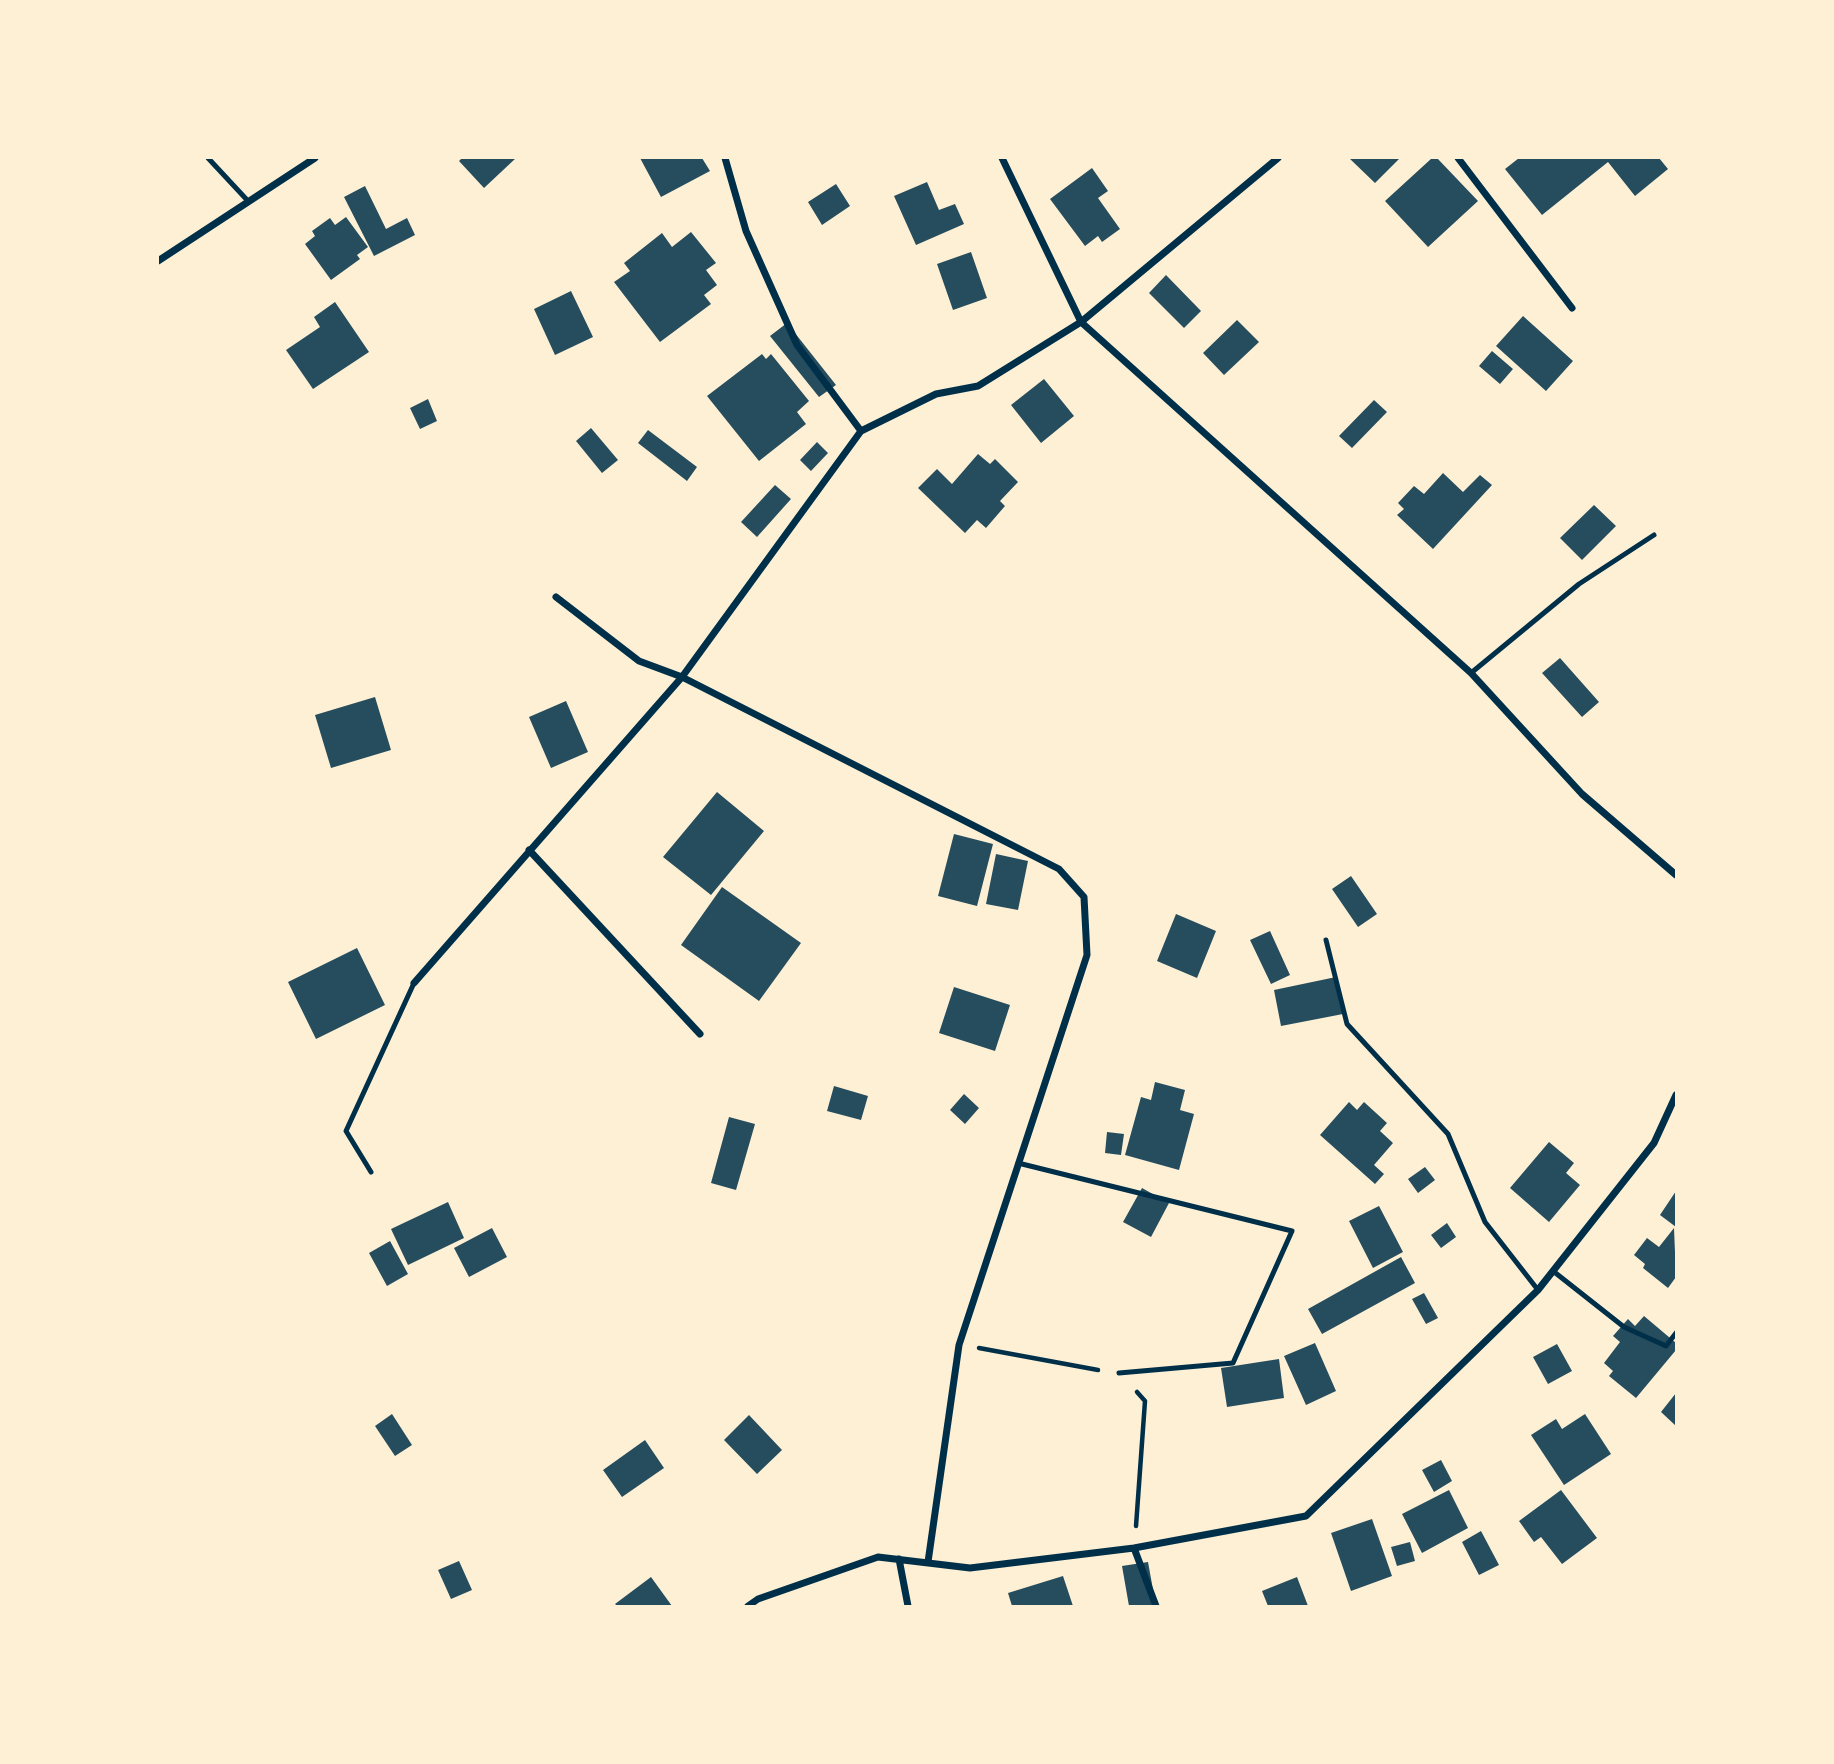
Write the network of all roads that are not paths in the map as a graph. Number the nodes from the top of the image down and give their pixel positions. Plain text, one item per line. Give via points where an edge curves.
1 (208, 158) edge
2 (315, 158) edge
3 (725, 158) edge
4 (1002, 158) edge
5 (1278, 158) edge
6 (1458, 158) edge
7 (248, 201) junction
8 (158, 261) edge
9 (1572, 308) dead end
10 (1080, 322) junction
11 (861, 431) junction
12 (1654, 535) dead end
13 (556, 597) dead end
14 (1471, 673) junction
15 (682, 677) junction
16 (529, 850) junction
17 (1676, 875) edge
18 (1326, 940) dead end
19 (415, 983) joint
20 (700, 1034) dead end
21 (1676, 1095) edge
22 (1018, 1163) junction
23 (372, 1172) dead end
24 (1553, 1271) junction
25 (1538, 1290) junction
26 (1676, 1333) edge
27 (1119, 1373) road end
28 (1134, 1548) junction
29 (899, 1559) junction
30 (928, 1562) junction
31 (748, 1606) edge
32 (908, 1606) edge
33 (1156, 1606) edge

1 - 7 lane
2 - 7 street
3 - 11 street via 746,231 797,345
4 - 10 street
5 - 10 street
6 - 9 street
7 - 8 street
10 - 11 street via 978,386 936,394
10 - 14 street
11 - 15 street
12 - 14 lane via 1578,584
13 - 15 street via 639,661
14 - 17 street via 1582,794
15 - 16 street
15 - 22 street via 1059,869 1084,897 1087,955
16 - 19 street
16 - 20 street
18 - 25 lane via 1347,1024 1448,1134 1485,1222
19 - 23 lane via 346,1131
21 - 24 street via 1654,1143
22 - 27 lane via 1292,1231 1233,1363
22 - 30 street via 959,1345
24 - 25 street
24 - 26 lane via 1624,1327 1666,1346
25 - 28 street via 1307,1516
28 - 30 street via 970,1568
28 - 33 street
29 - 30 street
29 - 31 street via 878,1557
29 - 32 street

